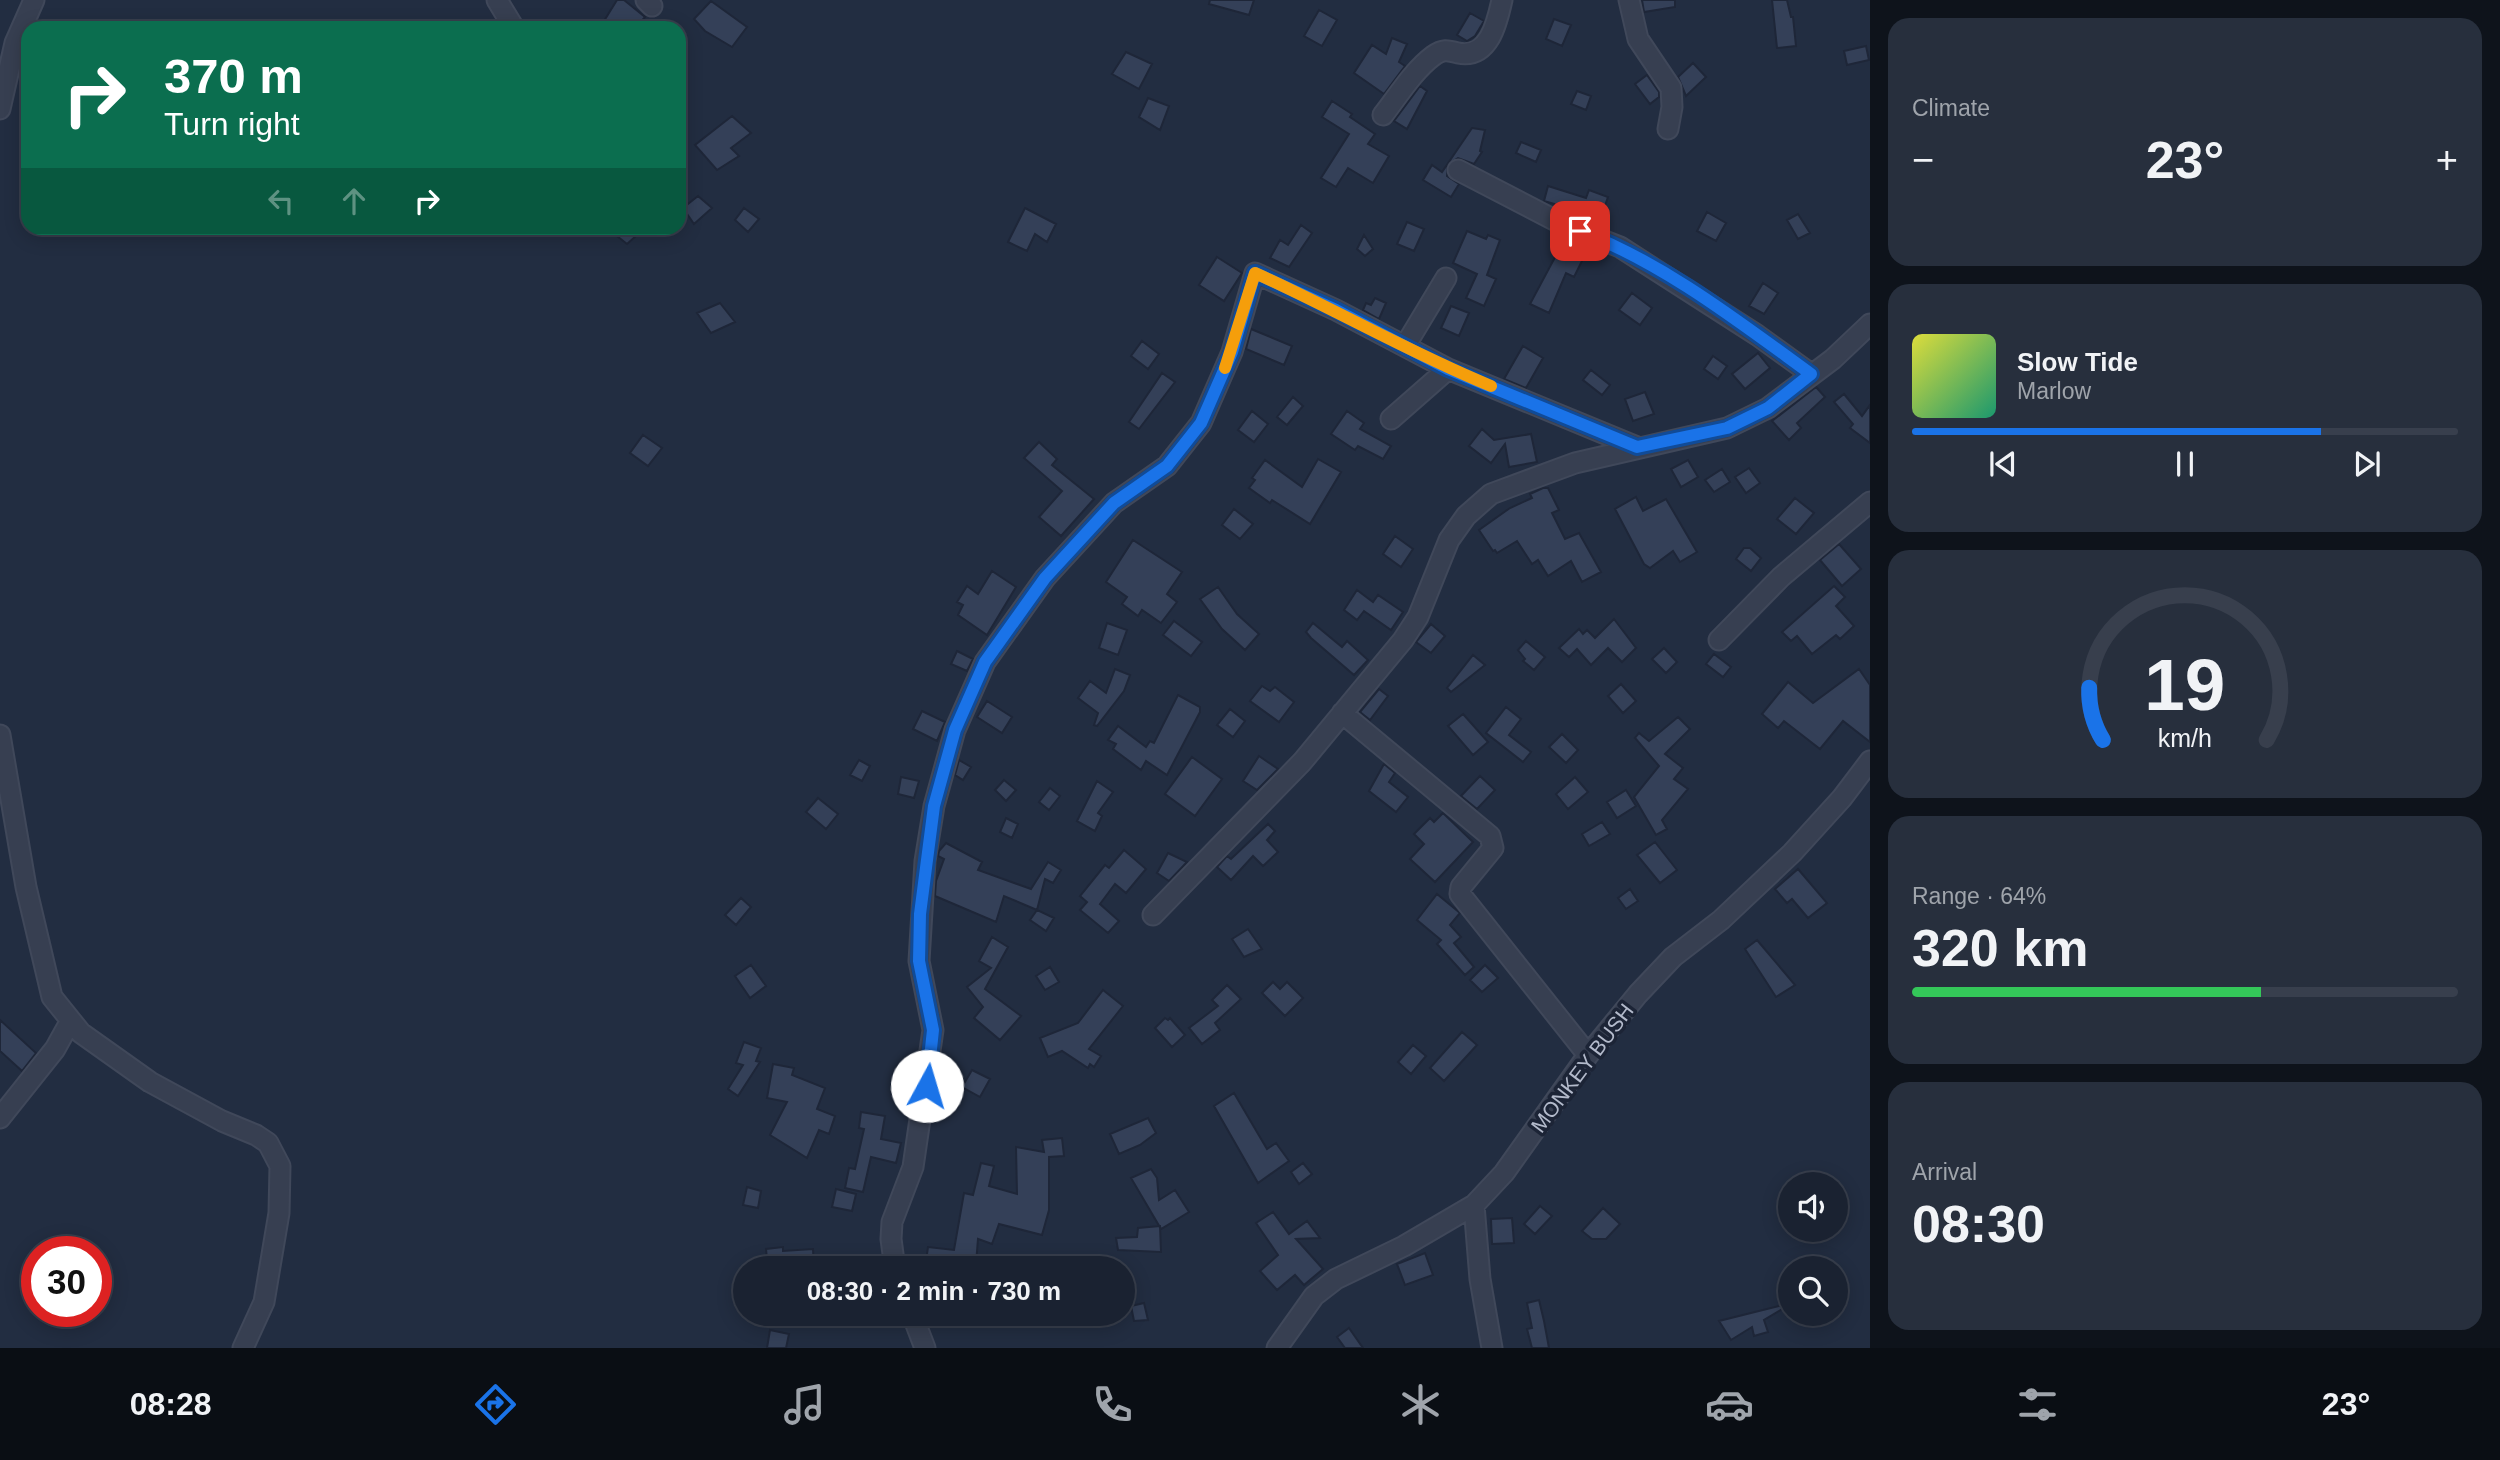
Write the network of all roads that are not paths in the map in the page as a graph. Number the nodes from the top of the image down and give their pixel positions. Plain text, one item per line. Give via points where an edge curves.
1 (34, 0) edge
2 (497, 0) edge
3 (1502, 0) edge
4 (1629, 0) edge
5 (25, 21) edge
6 (509, 21) edge
7 (21, 29) edge
8 (0, 109) edge
9 (1383, 115) dead end
10 (1668, 129) dead end
11 (1458, 170) dead end
12 (1446, 278) dead end
13 (1870, 324) edge
14 (1405, 346) junction
15 (1448, 369) junction
16 (1811, 374) junction
17 (1391, 419) dead end
18 (1637, 447) junction
19 (1870, 502) edge
20 (1719, 640) dead end
21 (1342, 712) junction
22 (0, 736) edge
23 (1870, 761) edge
24 (2, 772) edge
25 (1153, 915) dead end
26 (70, 1022) junction
27 (1588, 1055) junction
28 (0, 1118) edge
29 (1474, 1205) junction
30 (892, 1256) edge
31 (917, 1326) edge
32 (243, 1348) edge
33 (925, 1348) edge
34 (1277, 1348) edge
35 (1492, 1348) edge

1 - 5 street
2 - 6 street
3 - 9 street via 1495,27 1483,47 1472,54 1447,49 1434,55
4 - 10 street via 1638,39 1671,88
7 - 8 street
11 - 16 street via 1564,225 1630,252
12 - 14 street
13 - 16 street
14 - 15 street
14 - 30 street via 1255,273 1232,352 1201,423 1167,466 1114,503 1045,578 985,662 955,730 934,806 925,861 919,961 933,1030 913,1167 892,1222
15 - 17 street
15 - 18 street
16 - 18 street via 1768,408 1727,428
18 - 21 street via 1491,494 1450,540 1410,629
19 - 20 street via 1781,577
21 - 25 street via 1284,781
21 - 27 street via 1490,836 1493,848 1460,894
22 - 24 street
23 - 27 street, MONKEY BUSH via 1792,853 1721,920 1673,957
24 - 26 street via 52,997
26 - 28 street via 55,1049
26 - 32 street via 150,1082 256,1135 274,1153 280,1166 279,1213 264,1301
27 - 29 street, MONKEY BUSH via 1504,1173
29 - 34 street, MONKEY BUSH via 1336,1279 1314,1296
29 - 35 street
31 - 33 street

